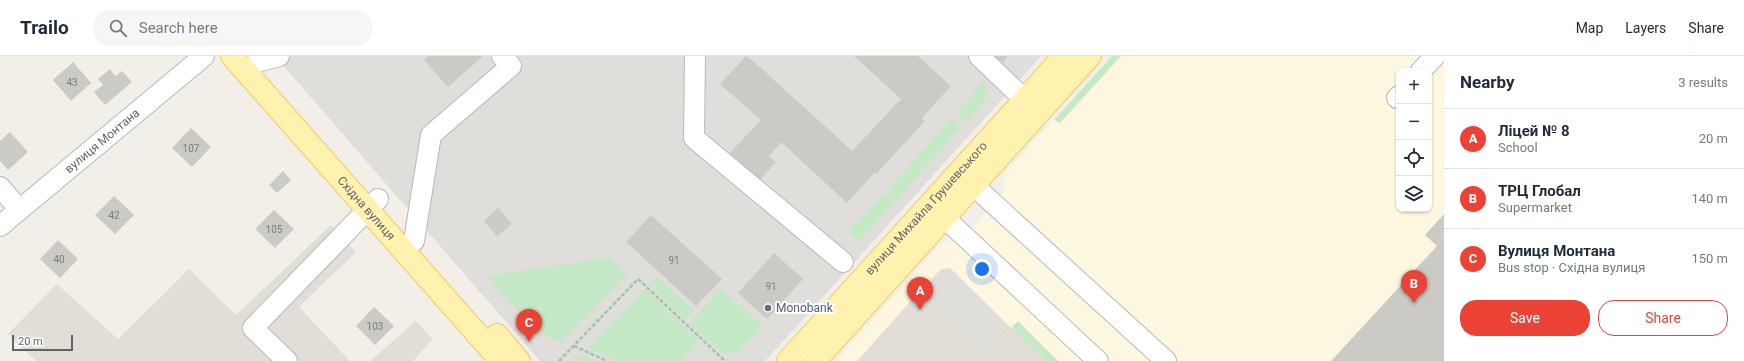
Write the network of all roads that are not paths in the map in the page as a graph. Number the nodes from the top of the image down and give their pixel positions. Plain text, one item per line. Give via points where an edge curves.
1 (204, 56) edge
2 (232, 56) edge
3 (279, 56) edge
4 (502, 56) edge
5 (695, 56) edge
6 (978, 56) edge
7 (1064, 56) edge
8 (1090, 56) edge
9 (1435, 56) edge
10 (254, 59) edge
11 (1424, 68) edge
12 (1025, 100) junction
13 (966, 179) junction
14 (0, 187) edge
15 (372, 204) junction
16 (19, 209) junction
17 (937, 210) junction
18 (0, 226) edge
19 (414, 241) junction
20 (842, 262) dead end
21 (287, 361) edge
22 (501, 361) edge
23 (520, 361) edge
24 (788, 361) edge
25 (815, 361) edge
26 (1098, 361) edge
27 (1166, 361) edge

1 - 16 street, вулиця Монтана
2 - 15 main road, Східна вулиця
3 - 10 street
4 - 19 street via 511,66 431,135
5 - 20 street via 694,138
6 - 12 street
7 - 12 main road, вулиця Михайла Грушевського
8 - 13 main road, вулиця Михайла Грушевського
9 - 11 street
10 - 15 main road, Східна вулиця
12 - 13 main road, вулиця Михайла Грушевського
13 - 17 main road, вулиця Михайла Грушевського
13 - 27 street
14 - 16 street
15 - 19 main road, Східна вулиця
15 - 21 street via 253,328
15 - 22 main road, Східна вулиця
16 - 18 street, вулиця Монтана
17 - 24 main road, вулиця Михайла Грушевського
17 - 25 main road, вулиця Михайла Грушевського
17 - 26 street
19 - 23 main road, Східна вулиця

